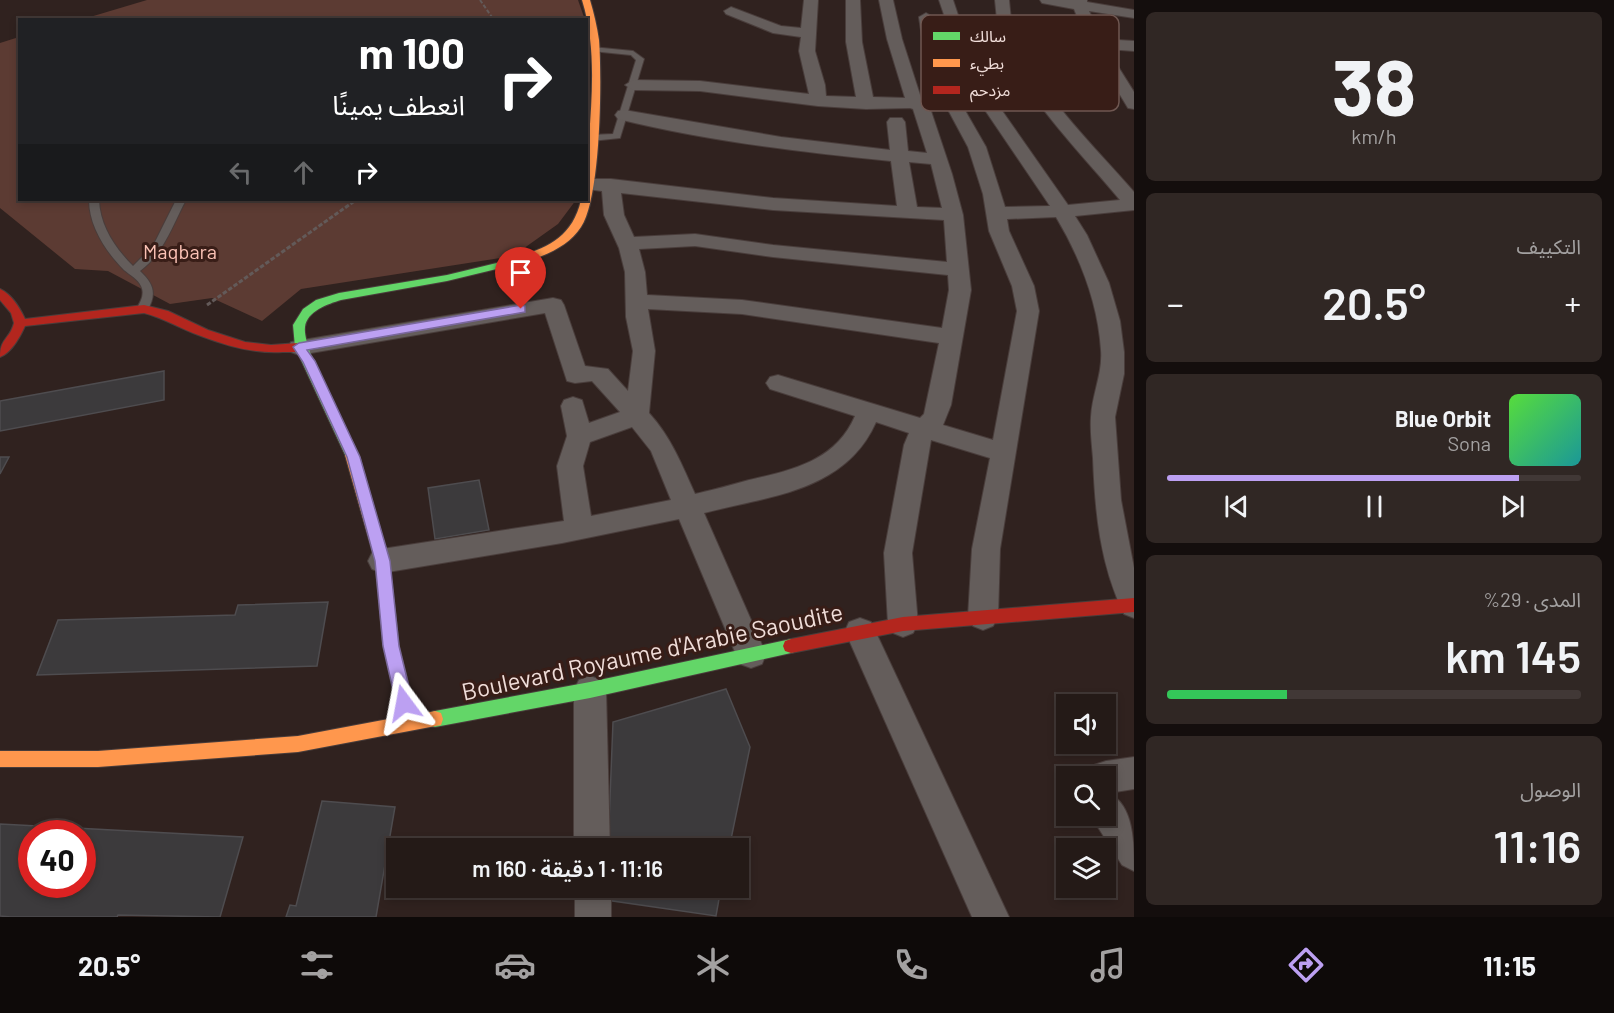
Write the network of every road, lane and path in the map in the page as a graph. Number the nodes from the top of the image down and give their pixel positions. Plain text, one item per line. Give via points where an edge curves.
1 (480, 0) edge
2 (586, 0) edge
3 (811, 0) edge
4 (853, 0) edge
5 (886, 0) edge
6 (946, 0) edge
7 (1002, 0) edge
8 (1047, 0) edge
9 (1084, 2) edge
10 (1134, 7) edge
11 (731, 11) dead end
12 (1134, 14) edge
13 (951, 15) edge
14 (1003, 15) edge
15 (493, 18) edge
16 (808, 33) junction
17 (1119, 45) edge
18 (1134, 46) edge
19 (595, 49) junction
20 (1119, 79) edge
21 (633, 84) junction
22 (818, 101) junction
23 (866, 104) junction
24 (917, 104) junction
25 (921, 104) edge
26 (1134, 104) edge
27 (956, 111) edge
28 (992, 111) edge
29 (1054, 111) edge
30 (624, 115) junction
31 (896, 122) dead end
32 (591, 138) junction
33 (900, 157) junction
34 (938, 159) junction
35 (600, 184) junction
36 (94, 201) edge
37 (180, 201) edge
38 (355, 201) edge
39 (1134, 204) edge
40 (1062, 211) junction
41 (908, 212) junction
42 (997, 213) junction
43 (953, 215) junction
44 (627, 243) junction
45 (958, 270) junction
46 (133, 271) junction
47 (0, 294) edge
48 (636, 301) junction
49 (143, 308) junction
50 (22, 323) junction
51 (182, 323) junction
52 (952, 337) junction
53 (299, 347) junction
54 (0, 353) edge
55 (778, 383) dead end
56 (573, 406) dead end
57 (869, 410) junction
58 (636, 416) junction
59 (926, 427) junction
60 (579, 435) junction
61 (1004, 453) junction
62 (688, 507) junction
63 (579, 529) junction
64 (382, 561) junction
65 (1134, 605) edge
66 (983, 617) junction
67 (903, 624) junction
68 (860, 631) junction
69 (751, 654) junction
70 (590, 690) junction
71 (409, 722) junction
72 (0, 759) edge
73 (1134, 773) edge
74 (1116, 776) edge
75 (1116, 825) edge
76 (592, 838) edge
77 (1134, 853) edge
78 (593, 898) edge
79 (593, 917) edge
80 (992, 917) edge

1 - 15 path
2 - 19 street
3 - 16 street
4 - 23 street via 854,42
5 - 24 street via 892,33
6 - 13 street
7 - 14 street
8 - 9 street
9 - 10 street
9 - 12 street
11 - 16 street via 778,30
16 - 22 street via 808,57
17 - 18 street
19 - 21 lane via 637,55 640,59
19 - 32 street
20 - 26 street
21 - 22 street via 700,86
21 - 30 lane
22 - 23 street
23 - 24 street
24 - 25 street
24 - 34 street
27 - 42 street via 977,147
28 - 40 street
29 - 39 street
30 - 32 lane via 617,136
30 - 33 street via 756,139
31 - 33 street
32 - 35 street
33 - 34 street
33 - 41 street
34 - 43 street
35 - 41 street via 761,203
35 - 44 street
35 - 53 street via 579,225 550,248 500,266 317,304 299,325
36 - 46 lane via 93,208 117,256
37 - 46 lane via 163,241
38 - 51 path
39 - 40 street
40 - 42 street
40 - 65 street via 1095,273 1109,321 1113,362 1103,417 1108,500 1118,563
41 - 43 street
42 - 61 street via 999,231 1023,286 1028,312
43 - 45 street
44 - 45 street via 695,240
44 - 48 street via 635,272
45 - 52 street via 960,302
46 - 49 lane via 147,286 149,298
47 - 50 street via 20,314
48 - 52 street via 742,307
48 - 58 street via 644,351
49 - 50 street
49 - 51 street via 165,312
50 - 54 street
51 - 53 street via 243,347 272,351
52 - 59 street via 939,405
53 - 58 street via 552,304 575,375 598,374
53 - 64 street via 354,457
55 - 57 street
56 - 60 street
57 - 59 street
57 - 62 street via 860,435 819,470
58 - 60 street
58 - 62 street via 663,450
59 - 61 street
59 - 67 street via 917,445 898,553
60 - 63 street via 570,460
61 - 66 street via 986,549
62 - 63 street
62 - 69 street
63 - 64 street
64 - 71 street via 391,646
65 - 66 street, Boulevard Royaume d'Arabie Saoudite
66 - 67 street, Boulevard Royaume d'Arabie Saoudite
67 - 68 street, Boulevard Royaume d'Arabie Saoudite
68 - 69 street, Boulevard Royaume d'Arabie Saoudite
68 - 80 street
69 - 70 street, Boulevard Royaume d'Arabie Saoudite
70 - 71 street, Boulevard Royaume d'Arabie Saoudite
70 - 76 street
71 - 72 street, Boulevard Royaume d'Arabie Saoudite via 298,744 233,751 98,759
73 - 74 street
75 - 77 street
78 - 79 street

